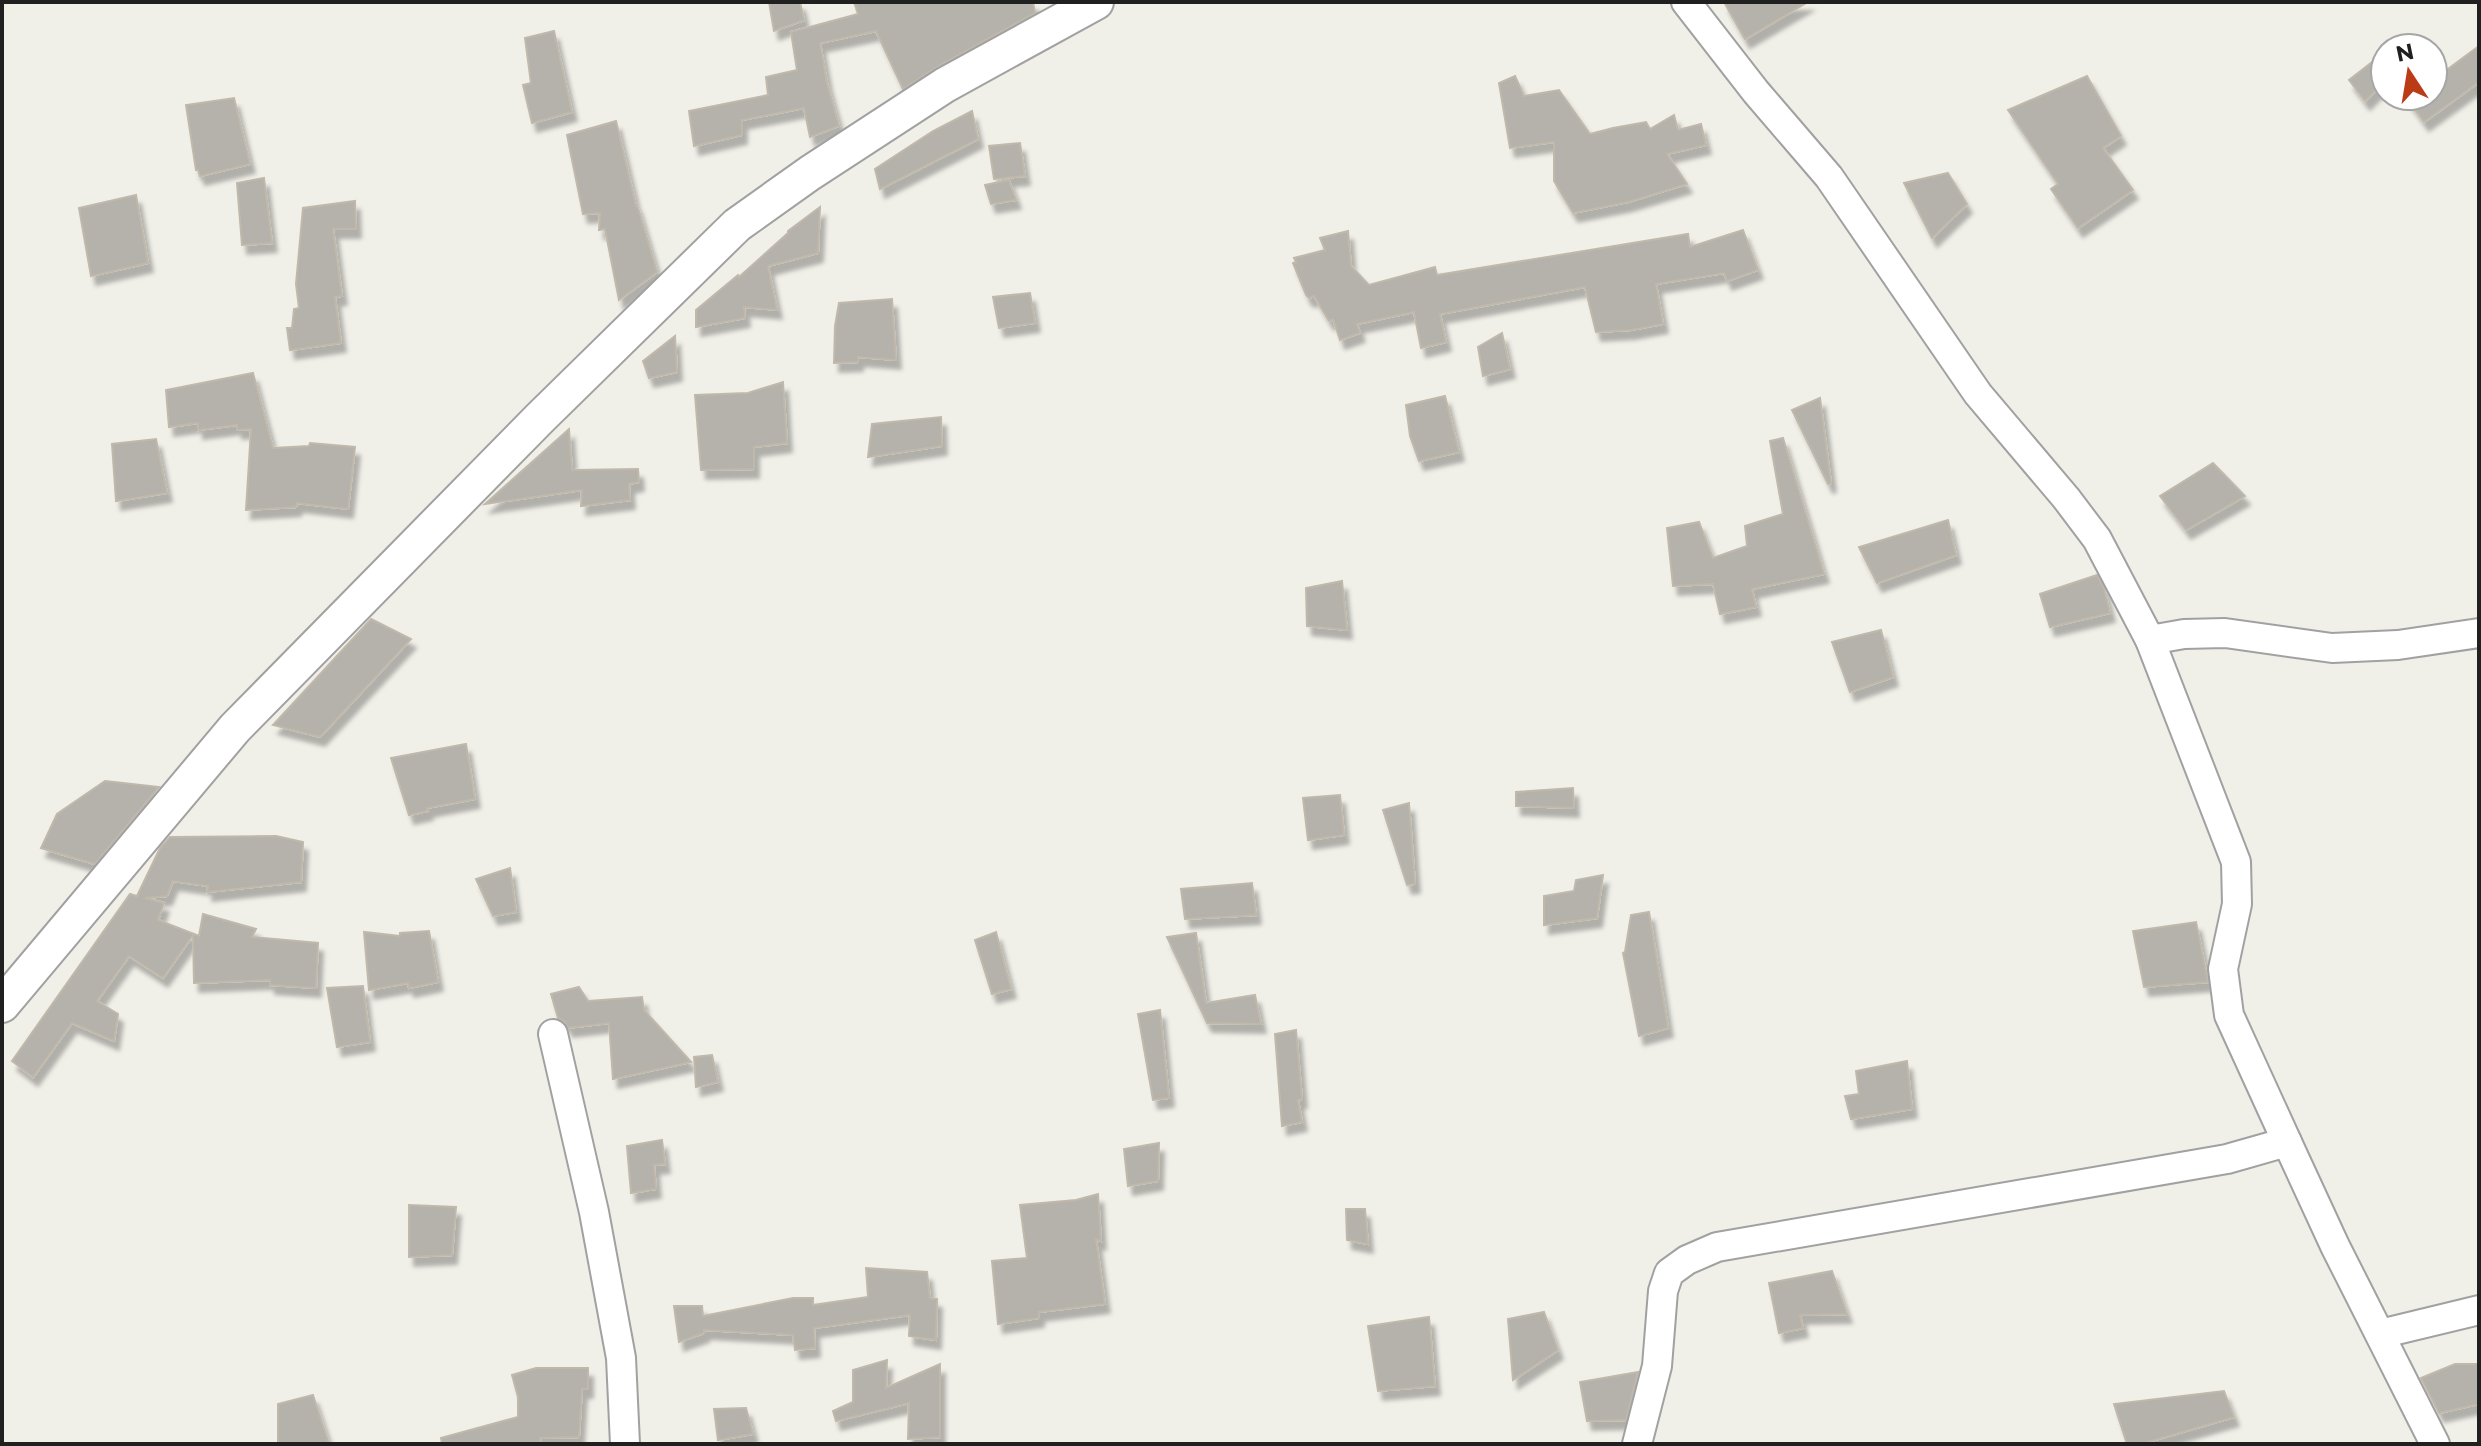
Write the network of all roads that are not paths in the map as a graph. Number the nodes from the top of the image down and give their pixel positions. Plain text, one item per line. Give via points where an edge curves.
1 (1096, 2) edge
2 (1686, 2) edge
3 (2479, 633) edge
4 (2150, 640) junction
5 (2, 1005) edge
6 (553, 1034) dead end
7 (2287, 1142) junction
8 (2479, 1310) edge
9 (2380, 1334) junction
10 (625, 1444) edge
11 (1637, 1444) edge
12 (2435, 1444) edge

1 - 5 street via 945,85 737,225 235,728
2 - 4 street via 1829,177 1978,394 2097,539
3 - 4 street via 2332,648 2225,633
4 - 7 street via 2236,862 2237,904 2223,969 2229,1015
6 - 10 street via 621,1358
7 - 9 street
7 - 11 street via 2212,1162 1717,1247 1687,1260 1669,1273 1663,1291 1657,1366
8 - 9 street
9 - 12 street

